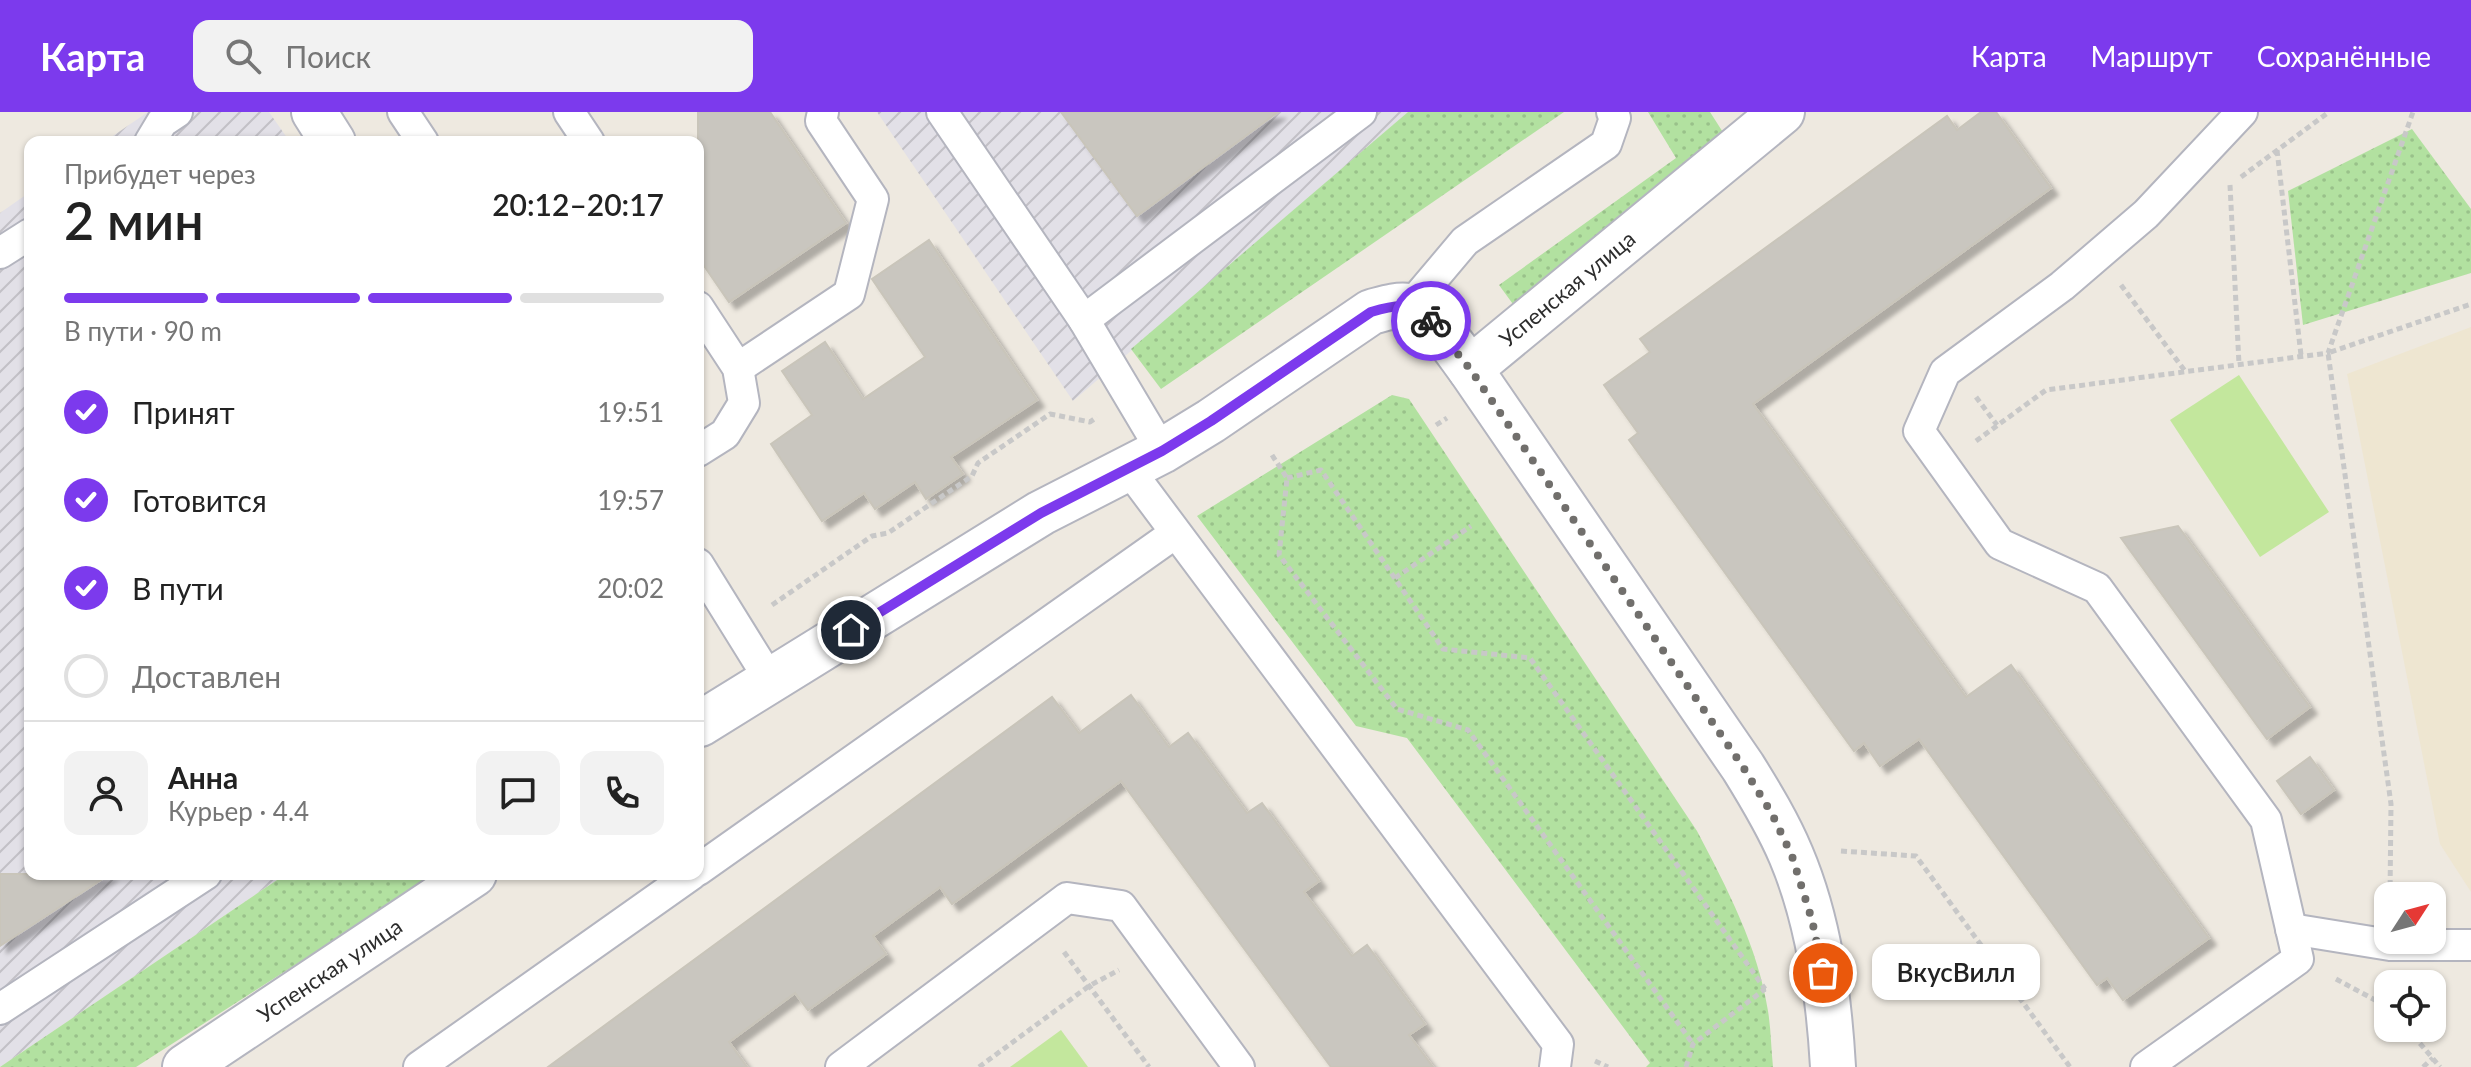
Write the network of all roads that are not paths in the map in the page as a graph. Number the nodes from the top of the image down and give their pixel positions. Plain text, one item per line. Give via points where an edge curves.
1 (177, 112) edge
2 (314, 112) edge
3 (403, 112) edge
4 (823, 112) edge
5 (942, 112) edge
6 (1361, 112) edge
7 (1612, 112) edge
8 (1782, 112) edge
9 (2242, 112) edge
10 (154, 136) edge
11 (329, 136) edge
12 (419, 136) edge
13 (24, 238) edge
14 (0, 253) edge
15 (1411, 305) junction
16 (704, 316) edge
17 (1084, 320) junction
18 (738, 368) junction
19 (1470, 369) junction
20 (704, 447) edge
21 (1144, 459) junction
22 (1174, 534) junction
23 (704, 574) edge
24 (770, 680) junction
25 (704, 720) edge
26 (704, 866) edge
27 (197, 880) edge
28 (465, 880) edge
29 (684, 880) edge
30 (2291, 929) junction
31 (2471, 945) edge
32 (0, 1009) edge
33 (443, 1057) edge
34 (208, 1061) edge
35 (419, 1067) edge
36 (841, 1067) edge
37 (1239, 1067) edge
38 (1555, 1067) edge
39 (1833, 1067) edge
40 (2146, 1067) edge

1 - 10 lane
2 - 11 street
3 - 12 lane
4 - 18 lane via 821,121 873,199 849,294
5 - 17 lane
6 - 17 lane
7 - 15 lane via 1615,118 1606,144 1465,241
8 - 19 street, Успенская улица
9 - 30 lane via 2146,214 2062,286 1945,372 1919,431 2000,544 2097,588 2266,820
13 - 14 lane
15 - 19 street via 1424,312
15 - 21 street via 1371,312 1211,421
16 - 18 lane
17 - 21 lane via 1128,396
18 - 20 lane via 744,403 725,434
19 - 39 street via 1772,814 1812,920 1828,994
21 - 22 lane
21 - 24 street via 1041,513
22 - 26 lane
22 - 38 lane via 1558,1044
23 - 24 lane
24 - 25 street
27 - 32 lane
28 - 34 street, Успенская улица
29 - 33 lane
30 - 31 lane via 2390,945
30 - 40 lane via 2298,959
33 - 35 lane
36 - 37 lane via 1067,898 1121,906

